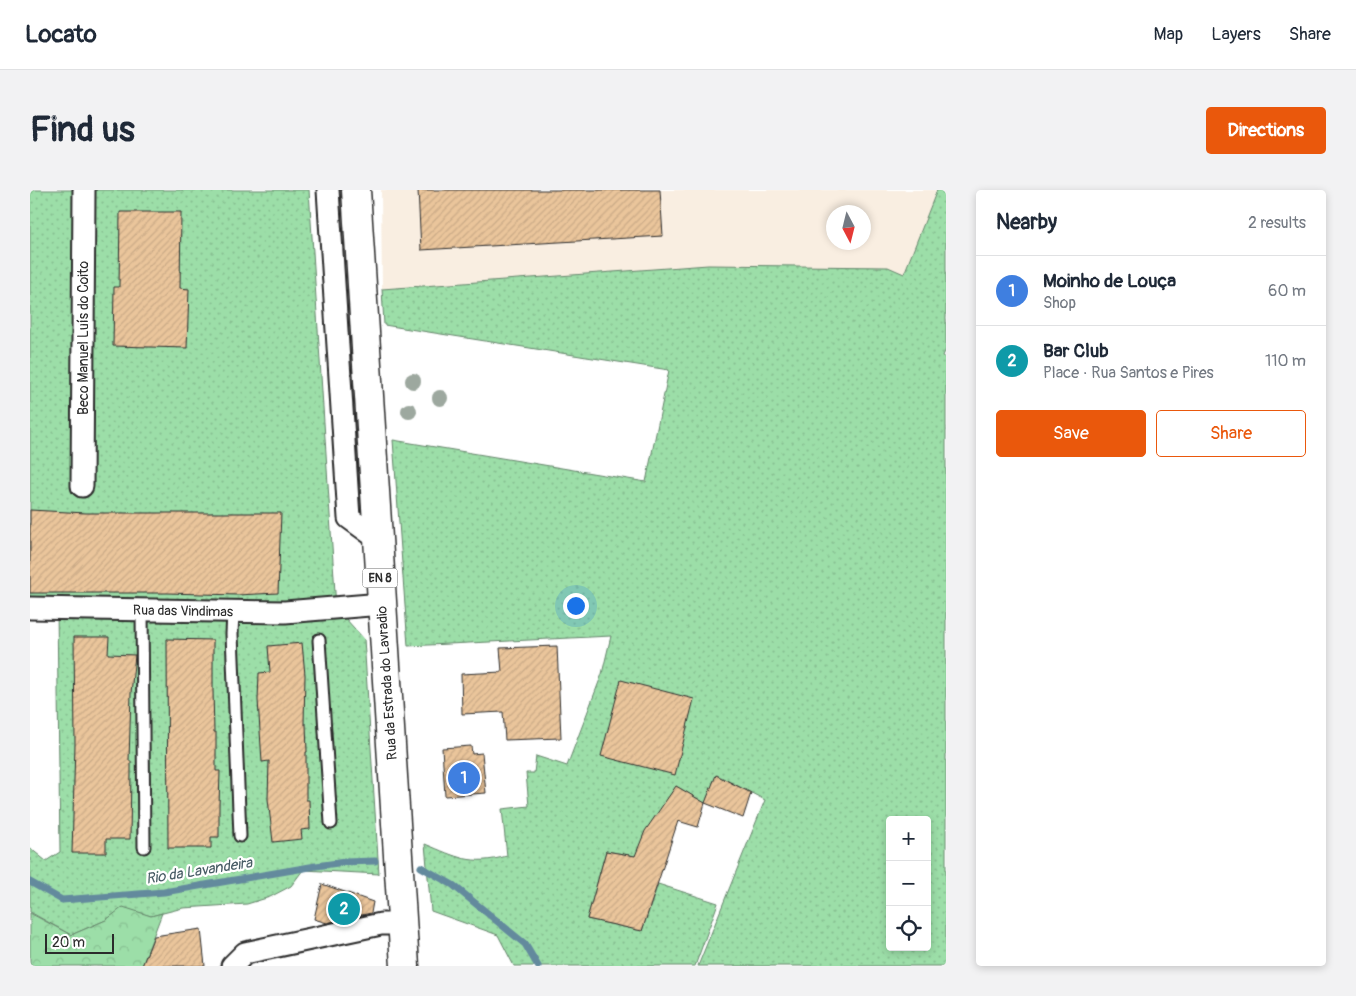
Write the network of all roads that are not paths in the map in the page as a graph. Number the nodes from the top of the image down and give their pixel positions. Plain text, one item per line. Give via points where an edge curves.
1 (84, 190) edge
2 (328, 190) edge
3 (356, 190) edge
4 (82, 486) dead end
5 (378, 539) junction
6 (382, 604) junction
7 (30, 608) edge
8 (142, 610) junction
9 (233, 612) junction
10 (319, 640) dead end
11 (331, 823) dead end
12 (240, 836) dead end
13 (144, 848) dead end
14 (402, 924) junction
15 (232, 966) edge
16 (404, 966) edge

1 - 4 street, Beco Manuel Luís do Coito
2 - 5 street via 350,518
3 - 5 main road, Rua da Estrada do Lavradio / EN 8
5 - 6 main road, Rua da Estrada do Lavradio / EN 8
6 - 9 street, Rua das Vindimas via 285,612
6 - 14 main road, Rua da Estrada do Lavradio / EN 8
7 - 8 street, Rua das Vindimas
8 - 9 street, Rua das Vindimas
8 - 13 lane
9 - 12 lane
10 - 11 lane
14 - 15 street via 381,924 245,953
14 - 16 main road, Rua da Estrada do Lavradio / EN 8

